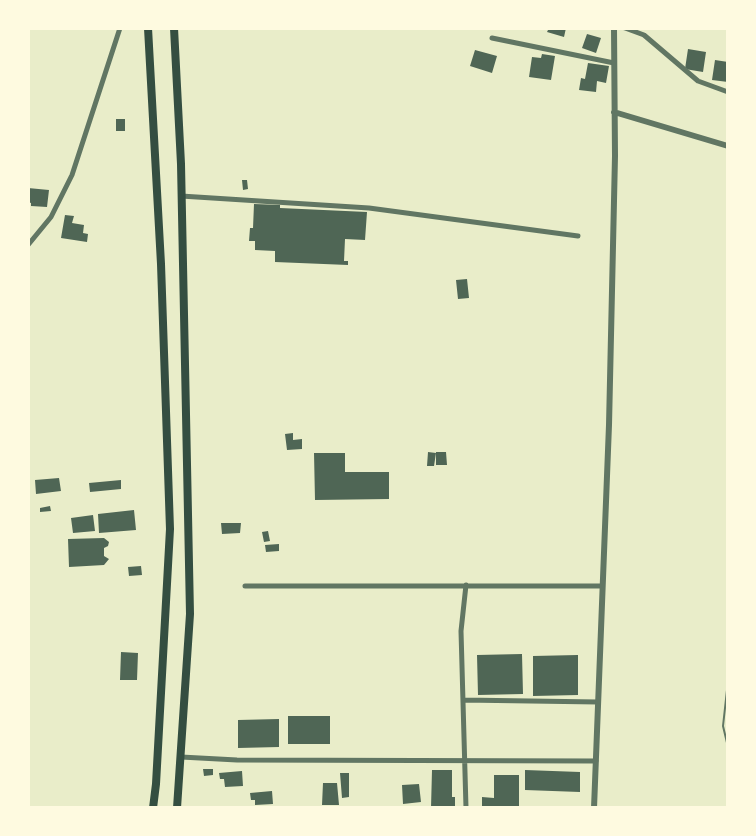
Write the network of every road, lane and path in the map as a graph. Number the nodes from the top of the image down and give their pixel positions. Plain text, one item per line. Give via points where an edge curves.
1 (120, 28) edge
2 (148, 28) edge
3 (174, 28) edge
4 (614, 28) edge
5 (626, 28) edge
6 (492, 38) dead end
7 (614, 63) junction
8 (728, 92) edge
9 (614, 112) junction
10 (728, 146) edge
11 (181, 195) junction
12 (578, 236) dead end
13 (28, 244) edge
14 (466, 585) junction
15 (244, 586) dead end
16 (602, 586) junction
17 (728, 681) edge
18 (463, 700) junction
19 (598, 702) junction
20 (728, 747) edge
21 (181, 757) junction
22 (465, 761) junction
23 (596, 761) junction
24 (153, 807) edge
25 (177, 807) edge
26 (466, 807) edge
27 (594, 807) edge

1 - 13 street via 72,175 51,217
2 - 24 highway via 170,530
3 - 11 highway
4 - 7 street
5 - 8 street via 644,36 698,81
6 - 7 street
7 - 9 street
9 - 10 street
9 - 16 street
11 - 12 street via 369,208
11 - 21 highway via 190,614
14 - 15 street
14 - 16 street
14 - 18 street via 461,631
16 - 19 street
17 - 20 lane via 723,726
18 - 19 street
18 - 22 street
19 - 23 street
21 - 22 street
21 - 25 highway
22 - 23 street
22 - 26 street
23 - 27 street

